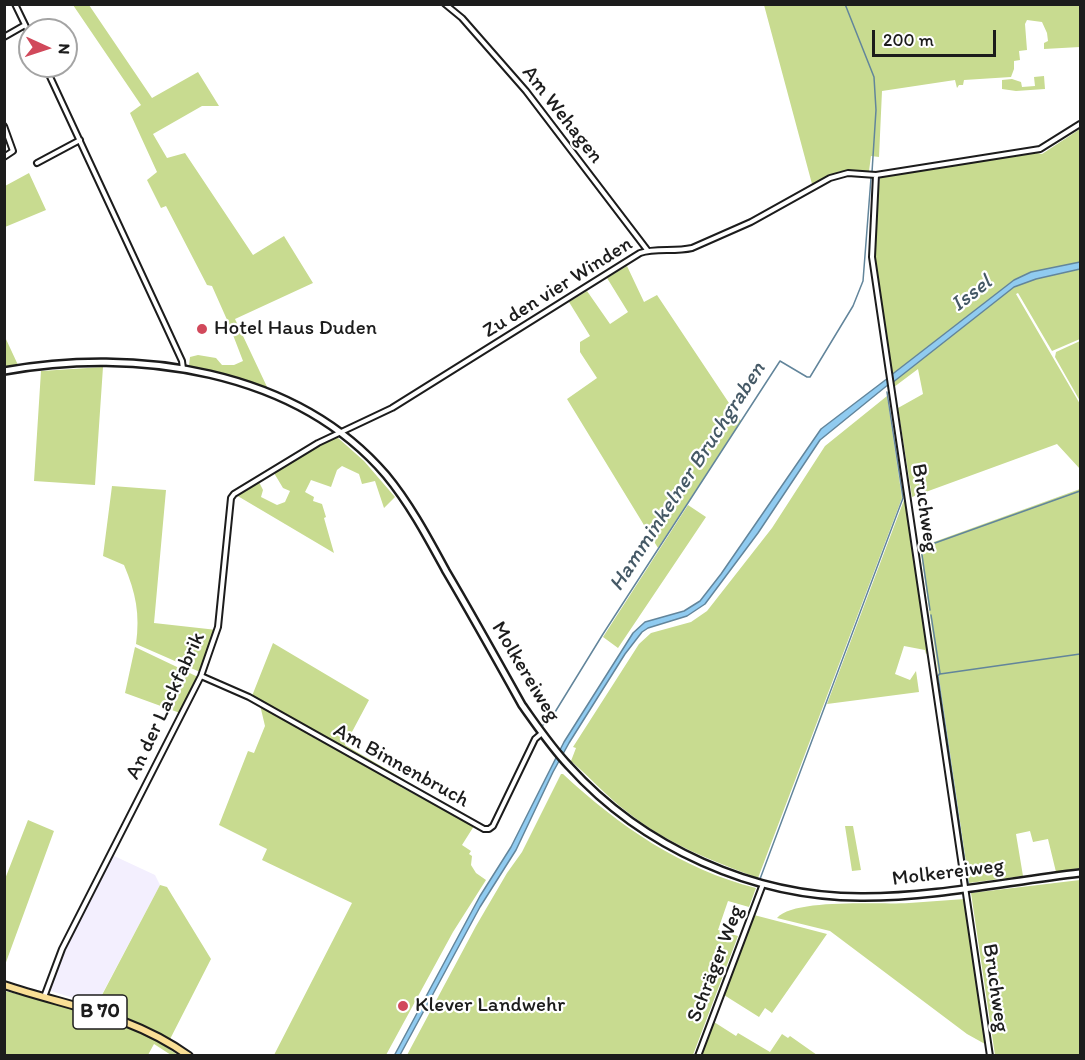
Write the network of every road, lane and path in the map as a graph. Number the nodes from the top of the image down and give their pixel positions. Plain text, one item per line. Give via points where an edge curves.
1 (15, 4) edge
2 (445, 4) edge
3 (22, 18) edge
4 (18, 29) edge
5 (4, 38) edge
6 (51, 78) edge
7 (1080, 124) edge
8 (4, 126) edge
9 (80, 140) junction
10 (4, 157) edge
11 (37, 163) dead end
12 (876, 175) junction
13 (648, 251) junction
14 (183, 369) junction
15 (4, 371) edge
16 (339, 432) junction
17 (201, 676) junction
18 (542, 733) junction
19 (1080, 873) edge
20 (763, 884) junction
21 (965, 888) junction
22 (4, 985) edge
23 (44, 997) junction
24 (189, 1056) edge
25 (698, 1056) edge
26 (990, 1056) edge

1 - 3 street
2 - 13 street, Am Wehagen via 526,91
4 - 5 street
6 - 9 street
7 - 12 street via 1040,149
8 - 10 street via 13,151
9 - 11 street
9 - 14 street
12 - 13 street, Zu den vier Winden via 848,173 830,177 751,222 692,248
12 - 21 street, Bruchweg via 872,257
13 - 16 street, Zu den vier Winden via 392,408
14 - 15 main road, Molkereiweg via 88,361
14 - 16 main road, Molkereiweg via 259,390 305,410
16 - 17 street, An der Lackfabrik via 231,498 218,627
16 - 18 main road, Molkereiweg via 378,467 408,506
17 - 18 street, Am Binnenbruch via 249,697 484,829 493,826
17 - 23 street, An der Lackfabrik via 62,949
18 - 20 main road, Molkereiweg via 603,800 655,837 706,864
19 - 21 main road, Molkereiweg
20 - 21 main road, Molkereiweg via 808,893 861,897
20 - 25 street, Schräger Weg
21 - 26 street, Bruchweg
22 - 23 main road, B 70
23 - 24 main road, B 70 via 129,1022

